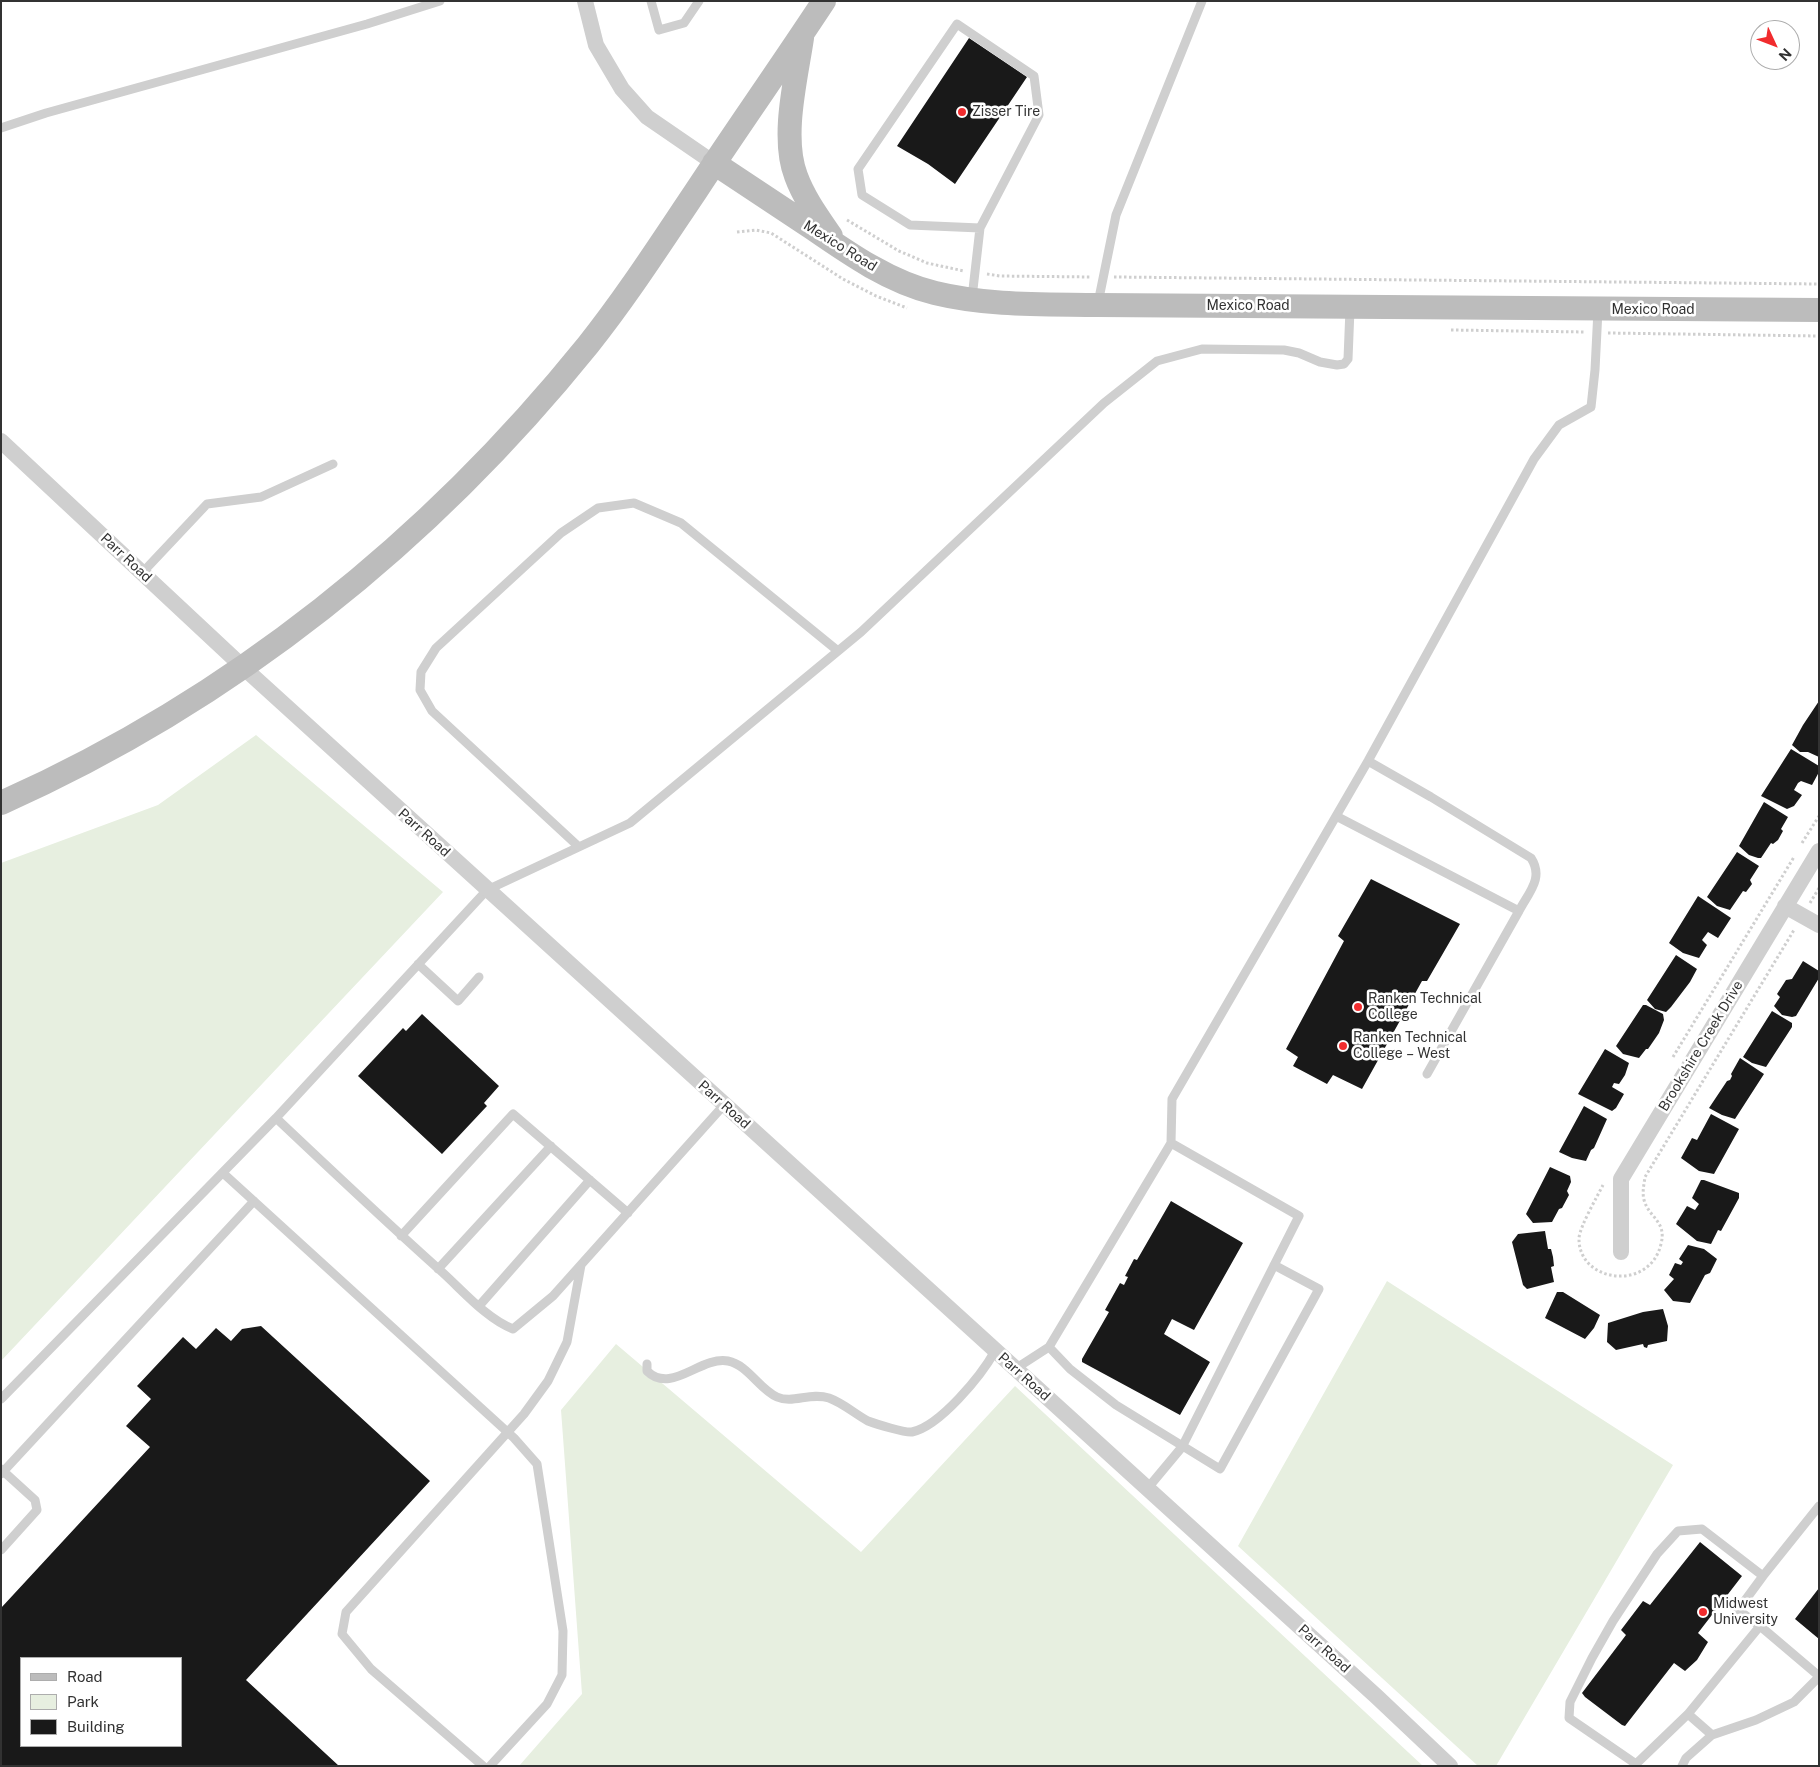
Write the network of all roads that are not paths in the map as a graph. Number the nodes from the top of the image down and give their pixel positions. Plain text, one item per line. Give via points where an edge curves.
1 (440, 1) edge
2 (585, 1) edge
3 (651, 1) edge
4 (699, 1) edge
5 (824, 1) edge
6 (1202, 1) edge
7 (802, 34) junction
8 (1, 128) edge
9 (714, 163) junction
10 (980, 228) junction
11 (838, 246) junction
12 (971, 301) junction
13 (1098, 305) junction
14 (1350, 307) junction
15 (1598, 310) junction
16 (1819, 310) edge
17 (1, 441) edge
18 (333, 464) dead end
19 (142, 573) junction
20 (838, 651) junction
21 (244, 668) junction
22 (1368, 761) junction
23 (1, 803) edge
24 (1336, 816) junction
25 (579, 847) junction
26 (1819, 851) edge
27 (487, 890) junction
28 (1785, 906) junction
29 (1519, 911) junction
30 (1819, 925) edge
31 (418, 964) junction
32 (479, 977) dead end
33 (1427, 1074) dead end
34 (724, 1105) junction
35 (276, 1118) junction
36 (1172, 1143) junction
37 (551, 1146) junction
38 (222, 1173) junction
39 (590, 1180) junction
40 (254, 1201) junction
41 (628, 1213) junction
42 (401, 1236) junction
43 (1621, 1252) dead end
44 (581, 1265) junction
45 (1274, 1265) junction
46 (438, 1269) junction
47 (479, 1306) junction
48 (1049, 1347) junction
49 (995, 1351) junction
50 (647, 1364) dead end
51 (1015, 1369) junction
52 (1, 1399) edge
53 (508, 1432) junction
54 (1182, 1447) junction
55 (2, 1471) edge
56 (1147, 1489) junction
57 (1819, 1506) edge
58 (1, 1550) edge
59 (1762, 1576) junction
60 (1760, 1626) junction
61 (1819, 1676) edge
62 (1688, 1714) junction
63 (1712, 1735) junction
64 (484, 1766) edge
65 (490, 1766) edge
66 (1450, 1766) edge
67 (1682, 1766) edge

1 - 8 lane
2 - 9 street via 596,45 622,89 647,117
3 - 4 lane via 659,30 684,23
5 - 7 main road
6 - 13 lane via 1116,215
7 - 9 main road
7 - 11 main road via 789,139 795,175 807,200
9 - 11 main road, Mexico Road
9 - 21 main road via 590,343 503,444 445,503 365,575
10 - 10 lane via 1039,115 1034,76 957,24 858,169 862,195 910,226
10 - 12 lane
11 - 12 main road, Mexico Road via 894,279
12 - 13 main road, Mexico Road
13 - 14 main road, Mexico Road
14 - 15 main road, Mexico Road
14 - 20 lane via 1348,359 1344,364 1320,362 1284,350 1246,349 1202,349 1157,361 1104,403
15 - 16 main road, Mexico Road
15 - 22 lane via 1591,407 1559,425 1534,459
17 - 19 street, Parr Road
18 - 19 lane via 261,497 207,504
19 - 21 street, Parr Road
20 - 25 lane via 630,823
20 - 25 lane via 681,524 642,507 634,504 598,508 561,533 436,648 421,672 420,690 432,711
21 - 23 main road via 138,734
21 - 27 street, Parr Road
22 - 24 lane
22 - 29 lane via 1531,858 1537,878
24 - 29 lane
24 - 36 lane via 1172,1099
25 - 27 lane
26 - 28 street, Brookshire Creek Drive
27 - 31 lane
27 - 34 street, Parr Road
28 - 30 street
28 - 43 street, Brookshire Creek Drive via 1621,1179
29 - 33 lane
31 - 32 lane via 458,1001
31 - 35 lane
34 - 41 lane
34 - 49 street, Parr Road
35 - 38 lane
35 - 42 lane
36 - 45 lane via 1298,1216
36 - 48 lane
37 - 39 lane
37 - 42 lane via 513,1114
37 - 46 lane
38 - 40 lane
38 - 52 lane
39 - 41 lane
39 - 47 lane
40 - 53 lane
40 - 55 lane
41 - 44 lane
42 - 46 lane
44 - 47 lane via 553,1296 513,1329 500,1324
44 - 53 lane via 567,1342 548,1381
45 - 54 lane
45 - 54 lane via 1319,1289 1220,1469
46 - 47 lane
48 - 51 lane
48 - 54 lane via 1070,1369 1116,1405
49 - 50 lane via 987,1365 942,1416 927,1427 910,1432 870,1421 835,1400 811,1395 791,1399 776,1396 736,1364 727,1361 702,1365 662,1380 647,1371
49 - 51 street, Parr Road
51 - 56 street, Parr Road
53 - 64 lane via 346,1612 342,1634 371,1669
53 - 65 lane via 537,1464 563,1631 562,1675 547,1704
54 - 56 lane
55 - 58 lane via 35,1500 37,1510
56 - 66 street, Parr Road
57 - 59 lane
59 - 60 lane via 1738,1610
59 - 62 lane via 1702,1529 1678,1531 1657,1554 1609,1628 1570,1702 1569,1718 1636,1764
60 - 61 lane
60 - 62 lane
61 - 63 lane via 1794,1702 1756,1720
62 - 63 lane
63 - 67 lane via 1686,1758

